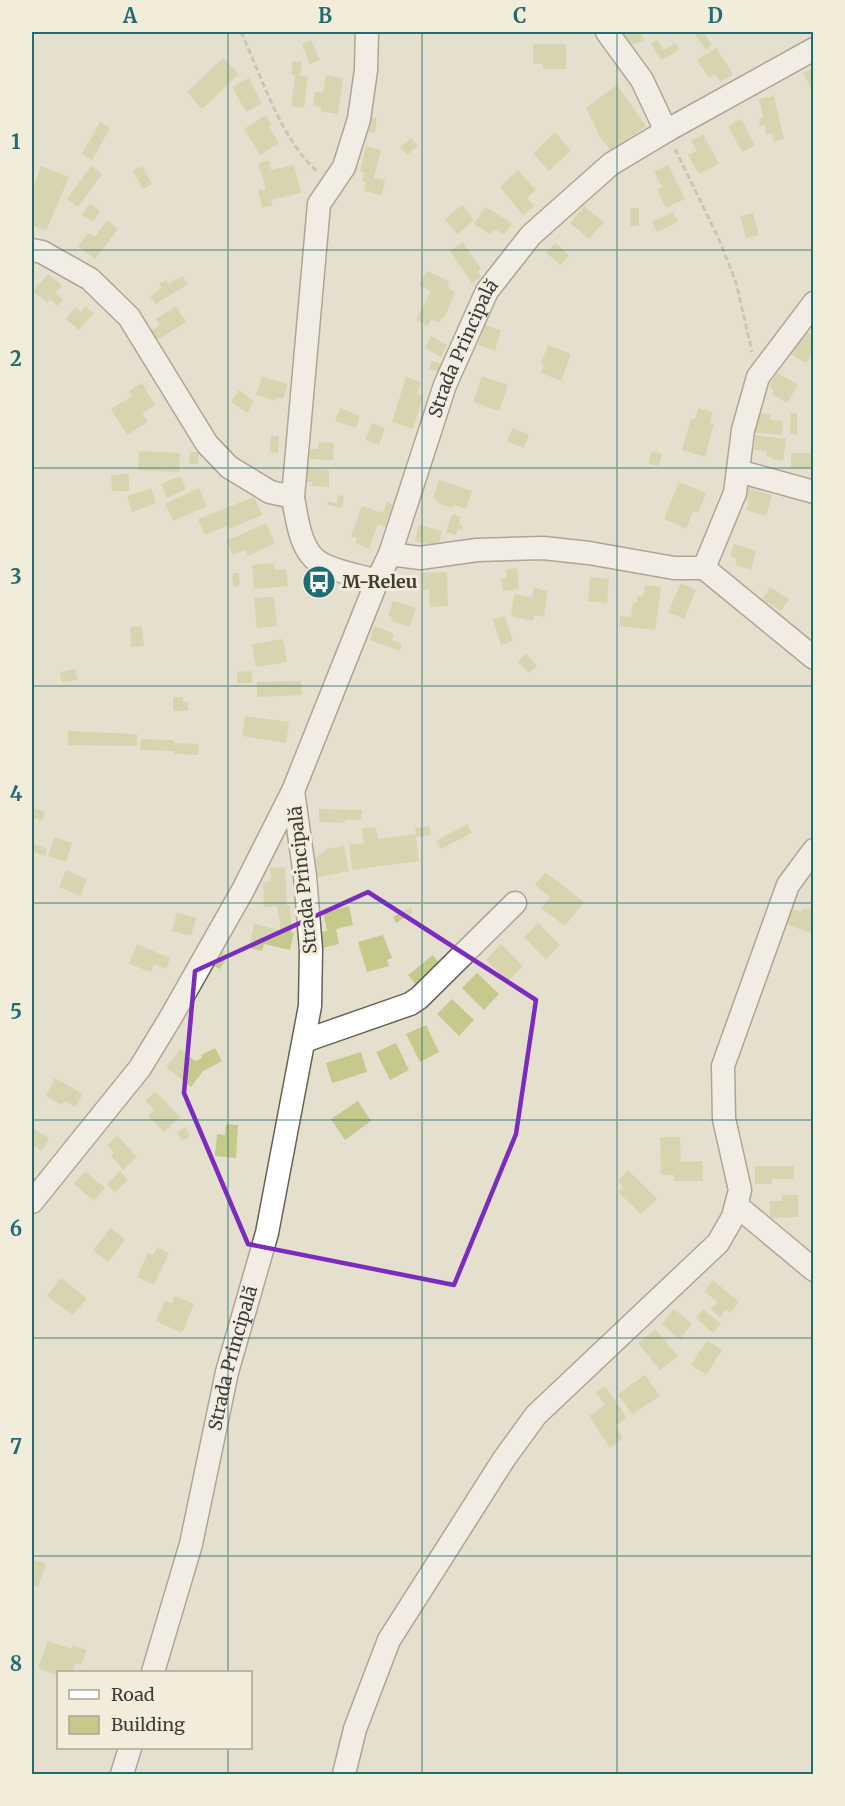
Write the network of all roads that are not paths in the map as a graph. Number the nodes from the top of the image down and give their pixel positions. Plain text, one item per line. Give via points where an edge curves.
1 (367, 32) edge
2 (607, 32) edge
3 (813, 49) edge
4 (666, 131) junction
5 (32, 250) edge
6 (813, 303) edge
7 (738, 471) junction
8 (813, 492) edge
9 (293, 497) junction
10 (390, 554) junction
11 (704, 568) junction
12 (377, 581) junction
13 (813, 658) edge
14 (293, 791) junction
15 (813, 850) edge
16 (515, 903) dead end
17 (304, 1041) junction
18 (32, 1203) edge
19 (736, 1205) junction
20 (813, 1270) edge
21 (153, 1671) edge
22 (130, 1749) edge
23 (122, 1774) edge
24 (344, 1774) edge

1 - 9 street via 359,119 344,167 320,204
2 - 4 street via 642,80
3 - 4 street, Strada Principală
4 - 10 street, Strada Principală via 611,164 531,235 487,291 445,385
5 - 9 street via 90,279 129,317 207,444 229,467 270,492
6 - 7 street via 758,377 743,430
7 - 8 street
7 - 11 street via 735,493
9 - 12 street via 297,522 314,557 322,564
10 - 11 street via 420,558 477,550 543,548 674,568
10 - 12 street, Strada Principală
11 - 13 street
12 - 14 street, Strada Principală
14 - 17 street, Strada Principală via 311,950 310,1006
14 - 18 street, Strada Principală via 237,900 140,1068
15 - 19 street via 788,885 723,1066 724,1119 740,1190
16 - 17 street via 410,1004
17 - 21 street, Strada Principală via 267,1233 226,1372 191,1544
19 - 20 street
19 - 24 street via 718,1243 536,1414 504,1459 389,1640 355,1729
22 - 23 street

